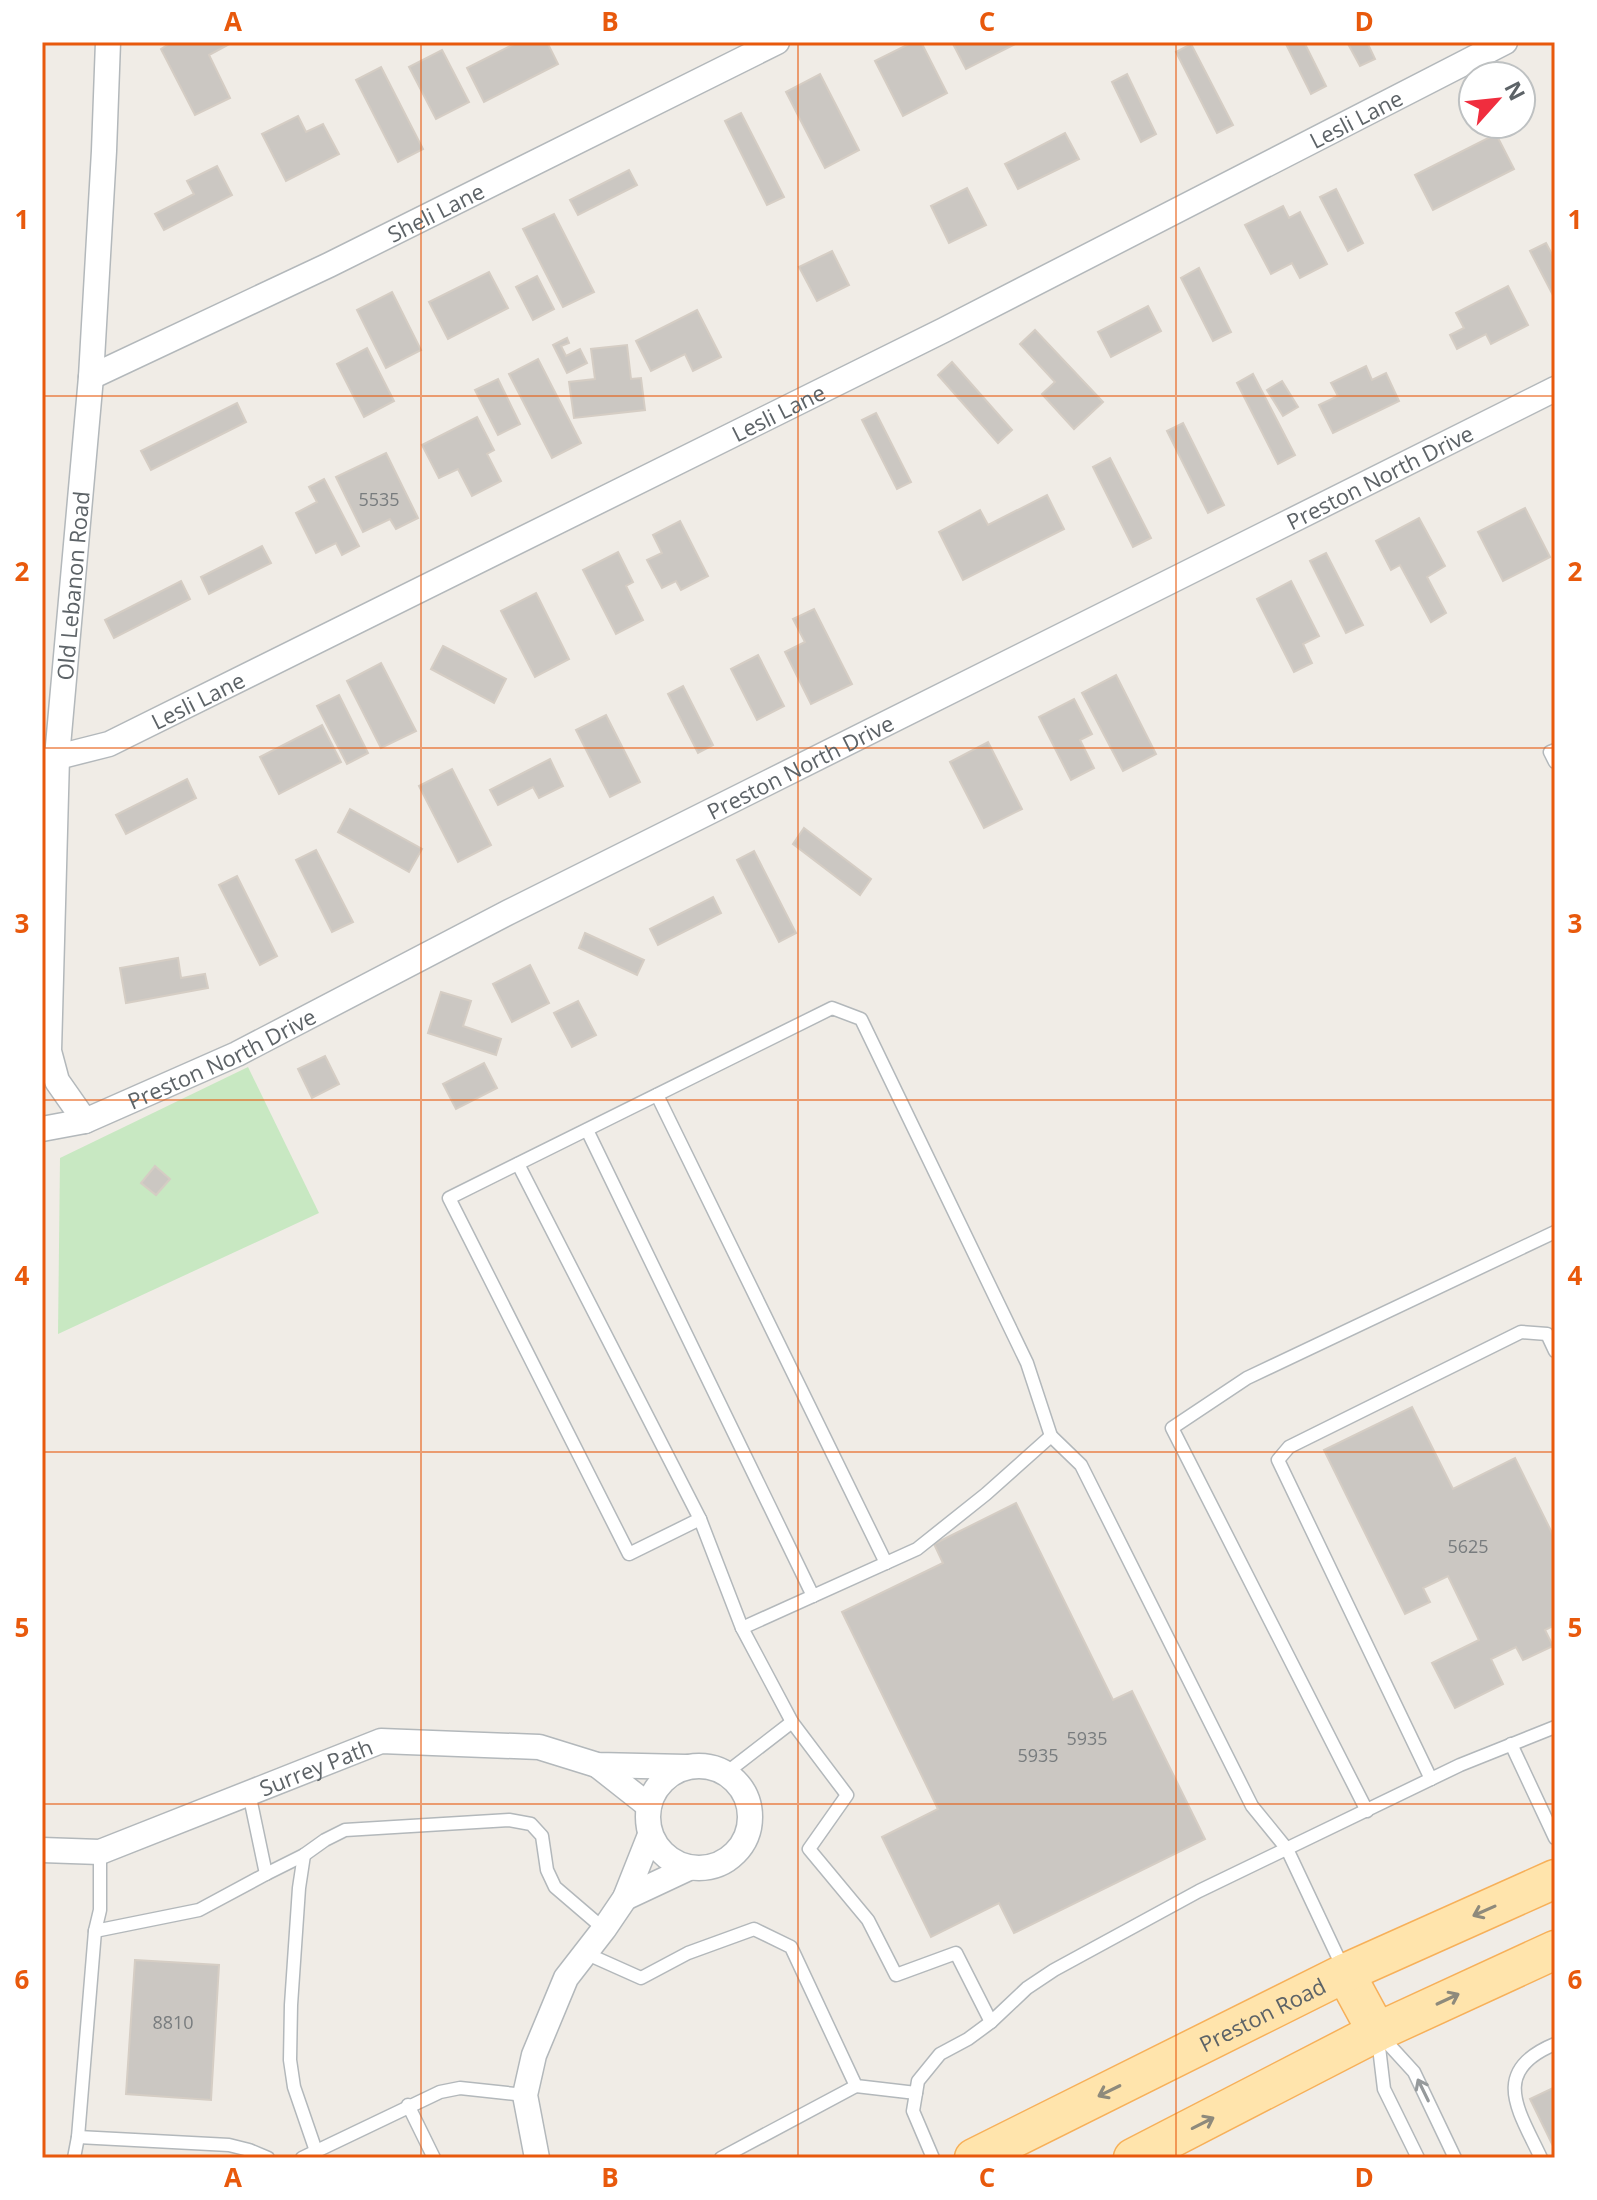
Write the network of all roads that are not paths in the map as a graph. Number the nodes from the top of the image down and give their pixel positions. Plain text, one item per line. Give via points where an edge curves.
1 (108, 42) edge
2 (777, 42) edge
3 (1505, 42) edge
4 (91, 377) junction
5 (1555, 389) edge
6 (1555, 750) edge
7 (50, 759) edge
8 (1555, 762) edge
9 (657, 1095) junction
10 (85, 1121) junction
11 (42, 1129) edge
12 (587, 1130) junction
13 (518, 1164) junction
14 (1555, 1232) edge
15 (1555, 1351) edge
16 (1051, 1436) junction
17 (700, 1519) junction
18 (886, 1563) junction
19 (813, 1596) junction
20 (742, 1628) junction
21 (792, 1722) junction
22 (1555, 1727) edge
23 (1511, 1744) junction
24 (597, 1765) junction
25 (686, 1767) junction
26 (726, 1773) junction
27 (1431, 1779) junction
28 (249, 1793) junction
29 (649, 1806) junction
30 (1367, 1811) junction
31 (650, 1835) junction
32 (1555, 1838) edge
33 (1287, 1849) junction
34 (42, 1850) edge
35 (100, 1852) junction
36 (304, 1855) junction
37 (689, 1868) junction
38 (266, 1874) junction
39 (1555, 1879) edge
40 (625, 1898) junction
41 (604, 1929) junction
42 (95, 1931) junction
43 (1555, 1950) edge
44 (585, 1953) junction
45 (1345, 1973) junction
46 (991, 2022) junction
47 (1377, 2032) junction
48 (1555, 2044) edge
49 (856, 2086) junction
50 (916, 2093) junction
51 (525, 2095) junction
52 (408, 2105) junction
53 (78, 2137) junction
54 (316, 2151) junction
55 (74, 2158) edge
56 (268, 2158) edge
57 (302, 2158) edge
58 (434, 2158) edge
59 (537, 2158) edge
60 (721, 2158) edge
61 (933, 2158) edge
62 (974, 2158) edge
63 (1133, 2158) edge
64 (1418, 2158) edge
65 (1455, 2158) edge
66 (1541, 2158) edge

1 - 4 street, Old Lebanon Road
2 - 4 street, Sheli Lane
3 - 7 street, Lesli Lane via 930,338 109,744
4 - 7 street, Old Lebanon Road
5 - 10 street, Preston North Drive via 509,912 237,1054
6 - 8 lane via 1550,752
7 - 10 street, Old Lebanon Road via 49,1051 57,1081
9 - 12 lane
9 - 16 lane via 832,1008 861,1019 1027,1363
9 - 18 lane
10 - 11 street, Preston North Drive
12 - 13 lane
12 - 19 lane
13 - 17 lane
13 - 17 lane via 449,1198 629,1554
14 - 30 lane via 1247,1378 1172,1428
15 - 27 lane via 1547,1334 1521,1332 1289,1447 1278,1460
16 - 18 lane via 917,1549
16 - 33 lane via 1081,1465 1252,1806
17 - 20 lane
18 - 19 lane
19 - 20 lane
20 - 21 lane
21 - 26 lane
21 - 46 lane via 847,1795 809,1849 868,1920 896,1975 956,1953
22 - 23 lane
23 - 27 lane
23 - 32 lane
24 - 25 street, Surrey Path
24 - 28 street, Surrey Path via 539,1747 381,1741
24 - 29 street, Surrey Path
25 - 26 street, Surrey Path via 706,1765
25 - 29 street via 667,1776
26 - 37 street via 743,1789 752,1812 748,1836 735,1856 713,1867
27 - 30 lane
28 - 35 street, Surrey Path
28 - 38 lane
29 - 31 street
30 - 33 lane
31 - 37 street via 667,1858
31 - 40 street
33 - 45 lane
33 - 46 lane via 1054,1970
34 - 35 street, Surrey Path
35 - 42 lane
36 - 38 lane
36 - 41 lane via 345,1830 509,1820 531,1824 542,1836 555,1887
36 - 54 lane via 290,2060
37 - 40 street
38 - 42 lane via 199,1910
39 -> 45 main road, Preston Road
40 - 41 street
41 - 44 street
42 - 53 lane
47 -> 43 main road
44 - 49 lane via 641,1978 688,1953 754,1929 791,1947
44 - 51 street via 566,1978 534,2055
45 - 47 main road
45 -> 62 main road, Preston Road
46 - 50 lane via 940,2054 918,2081
63 -> 47 main road
47 - 64 lane via 1384,2089
65 -> 47 lane via 1414,2072
48 - 66 lane via 1527,2059 1516,2074 1515,2103
49 - 50 lane
49 - 60 lane
50 - 61 lane via 913,2111
51 - 52 lane via 460,2088
51 - 59 street
52 - 54 lane
52 - 58 lane
53 - 55 lane
53 - 56 lane via 229,2145
54 - 57 lane

